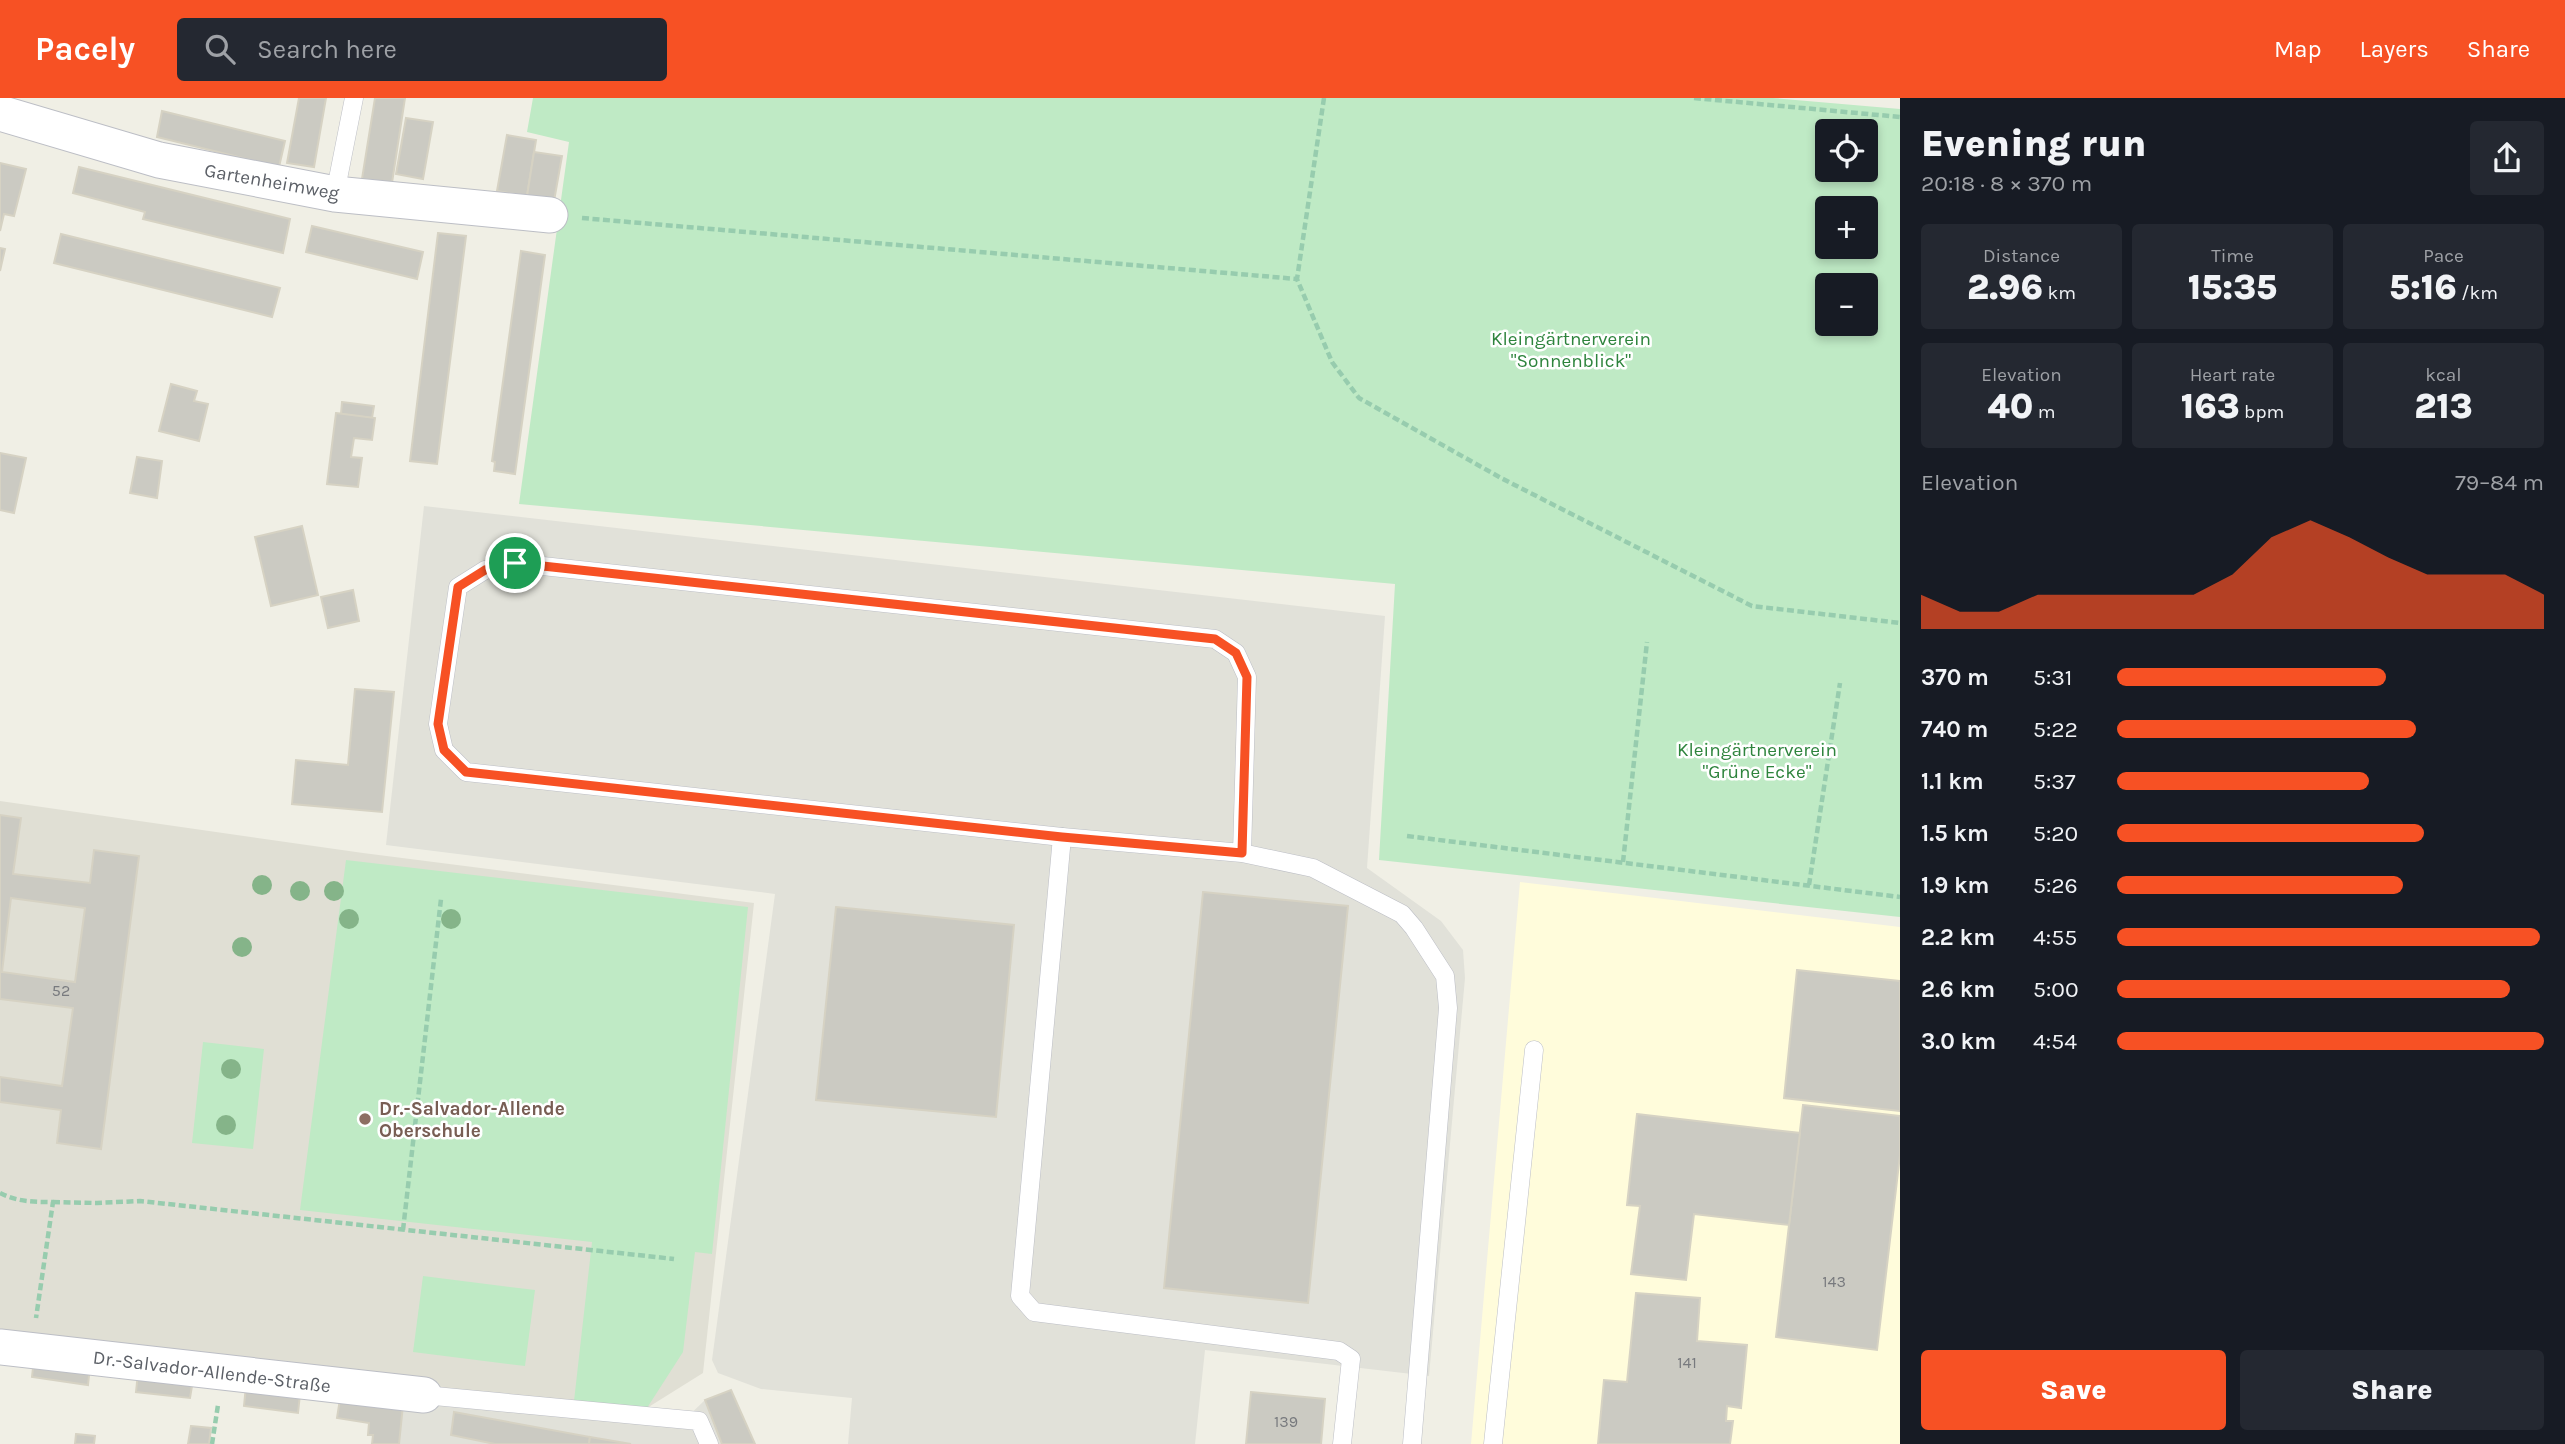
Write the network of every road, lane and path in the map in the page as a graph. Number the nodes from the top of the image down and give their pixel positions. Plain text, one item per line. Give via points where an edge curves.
1 (354, 98) edge
2 (1324, 98) edge
3 (1695, 98) edge
4 (0, 113) edge
5 (1900, 117) edge
6 (335, 194) junction
7 (550, 215) joint
8 (1297, 279) junction
9 (1900, 623) edge
10 (1647, 642) dead end
11 (1840, 683) dead end
12 (1407, 836) dead end
13 (1062, 837) junction
14 (1242, 853) junction
15 (1623, 862) junction
16 (1810, 885) junction
17 (1900, 897) edge
18 (441, 899) dead end
19 (1534, 1050) dead end
20 (0, 1193) edge
21 (53, 1202) junction
22 (402, 1230) junction
23 (674, 1259) dead end
24 (16, 1348) edge
25 (424, 1395) joint
26 (709, 1444) edge
27 (1342, 1444) edge
28 (1412, 1444) edge
29 (1493, 1444) edge

1 - 6 lane
2 - 8 path
3 - 5 path
4 - 6 street, Gartenheimweg via 159,160
6 - 7 street, Gartenheimweg
7 - 8 path
8 - 9 path via 1332,362 1359,398 1501,478 1752,606
10 - 15 path
11 - 16 path
12 - 15 path
13 - 14 lane
13 - 14 lane via 466,772 444,750 438,724 458,587 485,570 515,563 1215,639 1236,653 1247,677
13 - 27 lane via 1020,1296 1034,1312 1339,1351 1351,1359
14 - 28 lane via 1313,869 1402,914 1445,976 1448,1008
15 - 16 path
16 - 17 path
18 - 22 path
19 - 29 lane
20 - 21 path via 30,1202
21 - 22 path via 140,1201
21 - 24 path
22 - 23 path
24 - 25 street, Dr.-Salvador-Allende-Straße
25 - 26 lane via 699,1421

